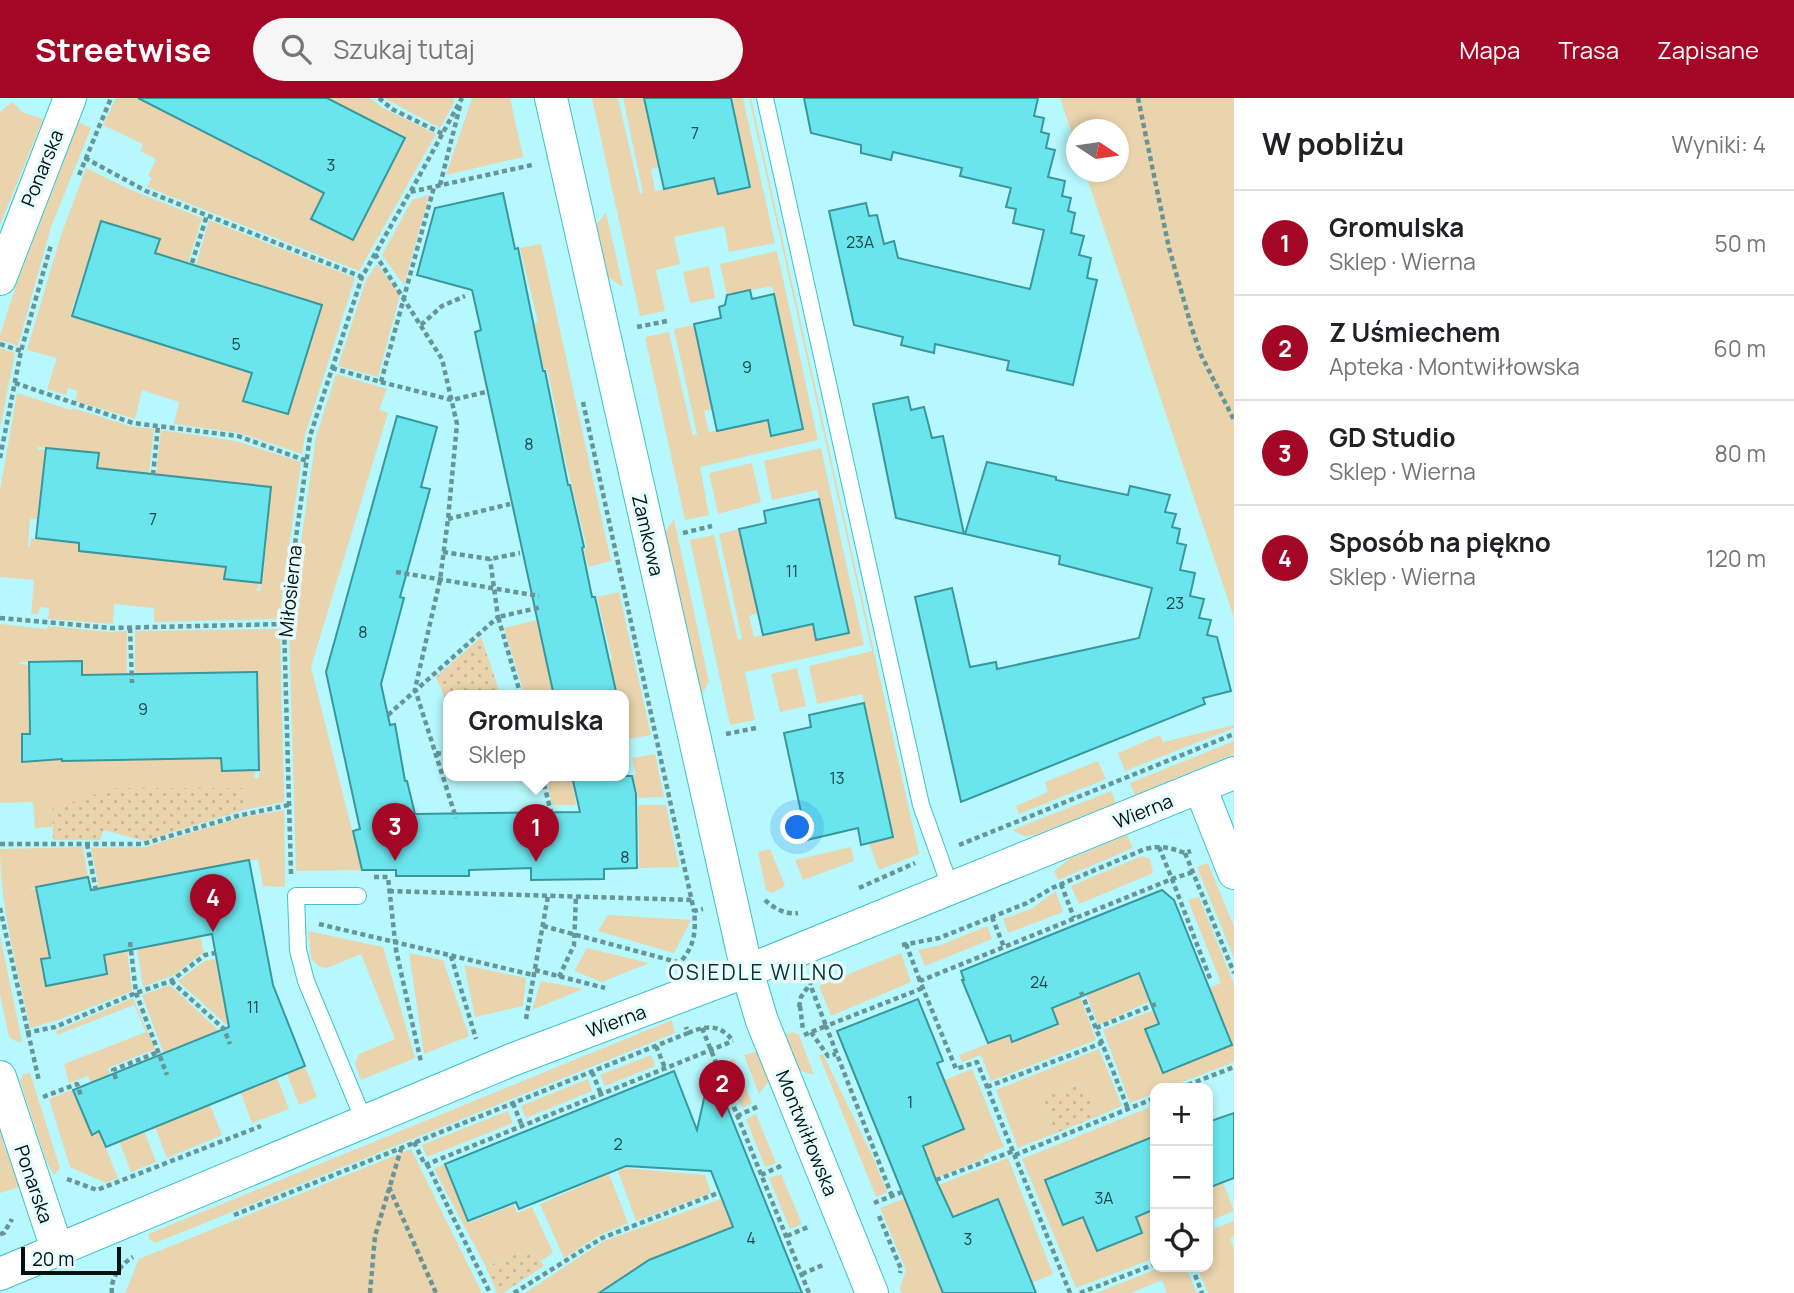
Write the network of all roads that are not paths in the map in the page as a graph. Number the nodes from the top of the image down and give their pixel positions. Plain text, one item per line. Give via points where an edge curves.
1 (70, 98) edge
2 (551, 98) edge
3 (765, 98) edge
4 (0, 279) edge
5 (1234, 773) edge
6 (1200, 787) junction
7 (1234, 873) edge
8 (951, 889) junction
9 (358, 895) dead end
10 (747, 971) junction
11 (0, 1077) edge
12 (365, 1123) junction
13 (57, 1250) junction
14 (0, 1274) edge
15 (872, 1293) edge

1 - 4 street, Ponarska
2 - 10 street, Zamkowa
3 - 8 lane via 922,806
5 - 6 street, Wierna
6 - 7 street
6 - 8 street, Wierna
8 - 10 street, Wierna
9 - 12 lane via 296,896 296,922 306,981
10 - 12 street, Wierna via 514,1059
10 - 15 street, Montwiłłowska via 762,1021
11 - 13 street, Ponarska
12 - 13 street, Wierna
13 - 14 street, Wierna

